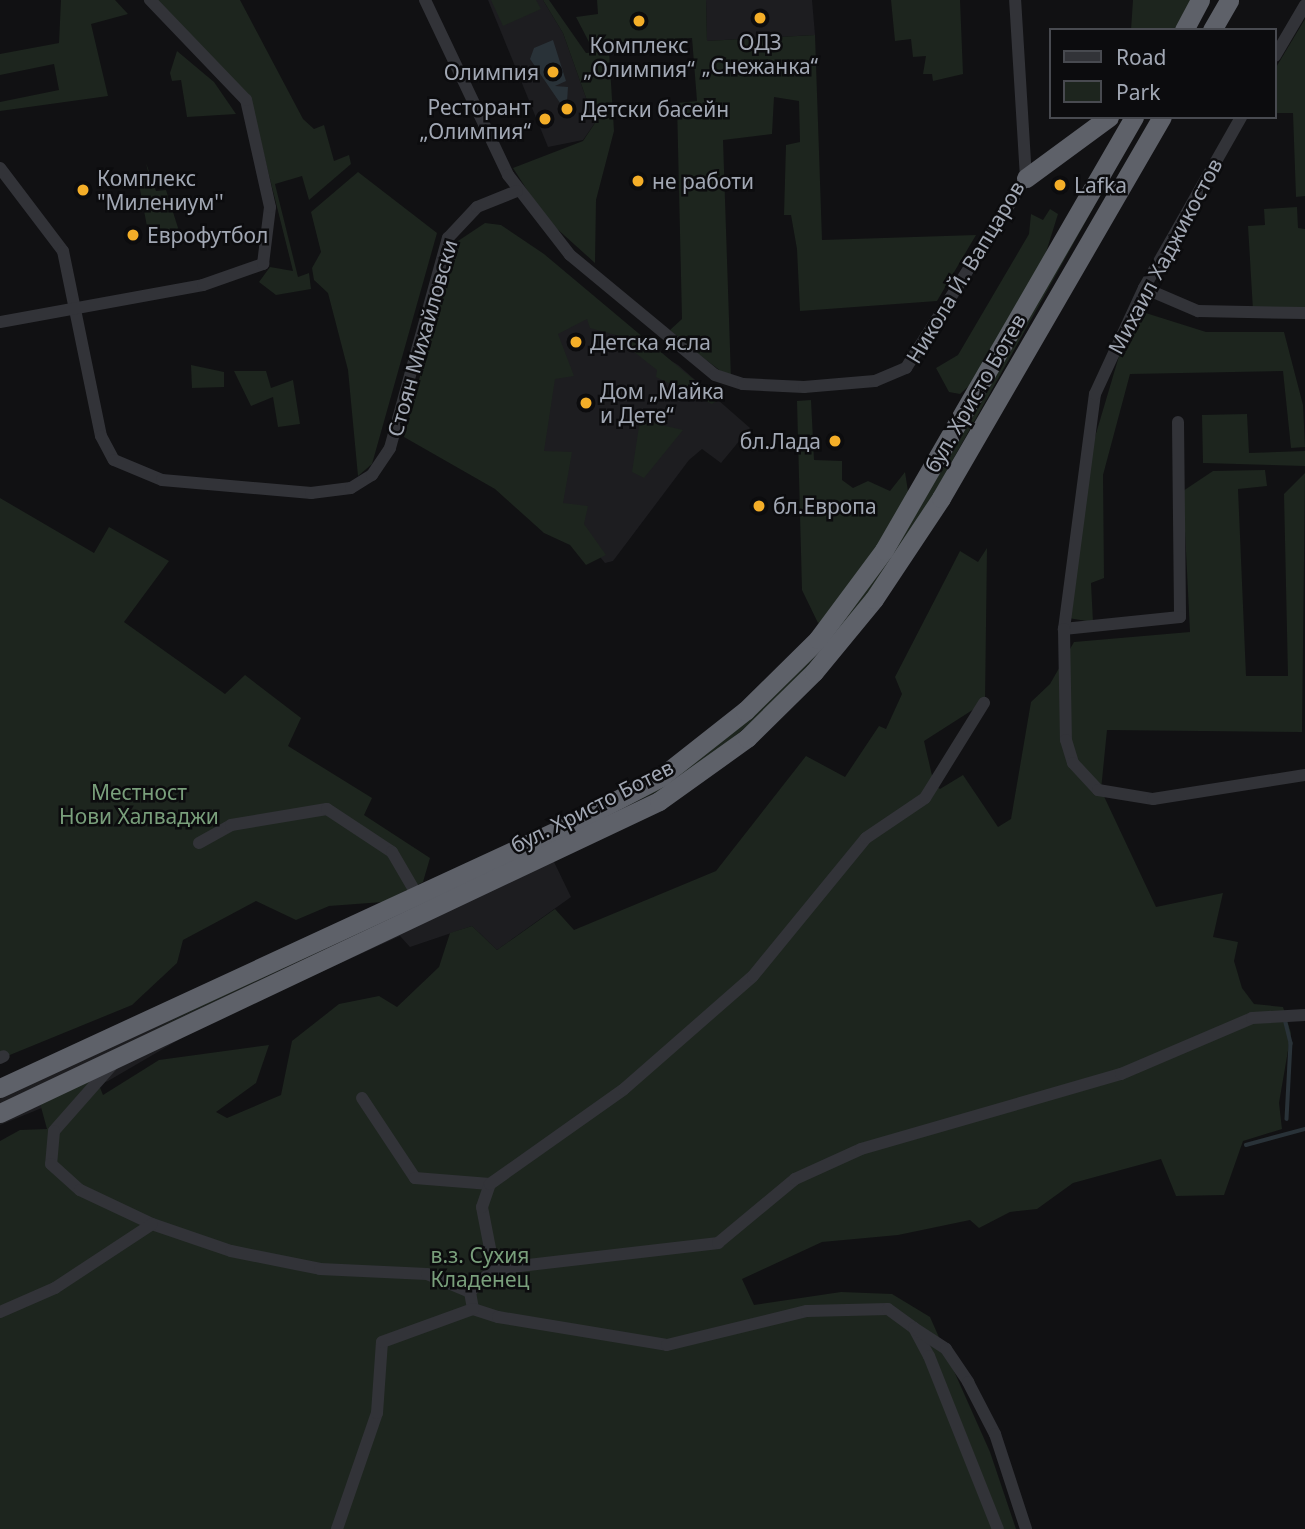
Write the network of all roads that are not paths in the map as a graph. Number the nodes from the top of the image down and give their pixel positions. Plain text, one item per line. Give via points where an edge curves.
1 (150, 0) edge
2 (425, 0) edge
3 (1015, 0) edge
4 (1200, 0) edge
5 (1229, 0) edge
6 (1305, 5) edge
7 (1185, 28) edge
8 (1213, 28) edge
9 (1277, 54) edge
10 (1107, 119) edge
11 (1133, 119) edge
12 (1147, 119) edge
13 (1161, 119) edge
14 (1240, 119) edge
15 (1090, 133) junction
16 (1145, 146) junction
17 (1107, 164) junction
18 (0, 168) edge
19 (1026, 178) junction
20 (517, 191) junction
21 (1144, 288) junction
22 (74, 307) junction
23 (1305, 313) edge
24 (0, 322) edge
25 (1178, 422) dead end
26 (1064, 629) junction
27 (984, 703) dead end
28 (1305, 775) edge
29 (200, 843) dead end
30 (415, 893) dead end
31 (1305, 1015) edge
32 (119, 1058) junction
33 (0, 1088) edge
34 (362, 1098) dead end
35 (0, 1113) edge
36 (490, 1184) junction
37 (152, 1224) junction
38 (494, 1269) junction
39 (470, 1292) junction
40 (473, 1310) junction
41 (0, 1312) edge
42 (914, 1328) junction
43 (337, 1529) edge
44 (998, 1529) edge
45 (1026, 1529) edge

1 - 22 street via 246,100 270,207 267,253 263,264 237,276
2 - 20 street, Никола Й. Вапцаров
3 - 19 street, Никола Й. Вапцаров
4 - 7 highway
5 - 8 highway
6 - 9 street
10 - 15 highway
11 - 17 highway, бул. Христо Ботев
12 - 16 highway
13 - 16 highway, бул. Христо Ботев
14 - 21 street, Михаил Хаджикостов
15 - 17 highway via 1106,142
15 - 19 highway
16 - 32 highway, бул. Христо Ботев via 941,498 856,624 778,710 659,802
17 - 33 highway, бул. Христо Ботев via 884,550 818,639 715,736 661,777 571,824
18 - 22 street, Стоян Михайловски via 56,238
19 - 20 street, Никола Й. Вапцаров via 906,368 876,382 804,387 743,384 715,375 570,255
20 - 22 street, Стоян Михайловски via 477,207 448,238 390,448 372,475 351,488 311,493 237,487 162,480 125,467 101,436
21 - 23 street via 1198,311
21 - 26 street, Михаил Хаджикостов via 1095,394
22 - 24 street
25 - 26 street via 1180,617
26 - 28 street, Михаил Хаджикостов via 1066,740 1073,763 1098,790 1153,799
27 - 36 street via 925,798 866,838 753,976 624,1089
29 - 30 street via 231,825 327,809 392,852
31 - 38 street via 1252,1018 1121,1074 861,1149 795,1179 718,1242
32 - 35 highway, бул. Христо Ботев
32 - 37 street via 65,1112 54,1131 51,1164 80,1190
34 - 36 street via 415,1178
36 - 38 street via 482,1207
37 - 39 street via 320,1269 427,1274
37 - 41 street via 55,1288
38 - 39 street
39 - 40 street
40 - 42 street via 667,1345 844,1306 888,1309
40 - 43 street via 382,1342 377,1413
42 - 44 street via 955,1411
42 - 45 street via 946,1349 968,1382 995,1434

